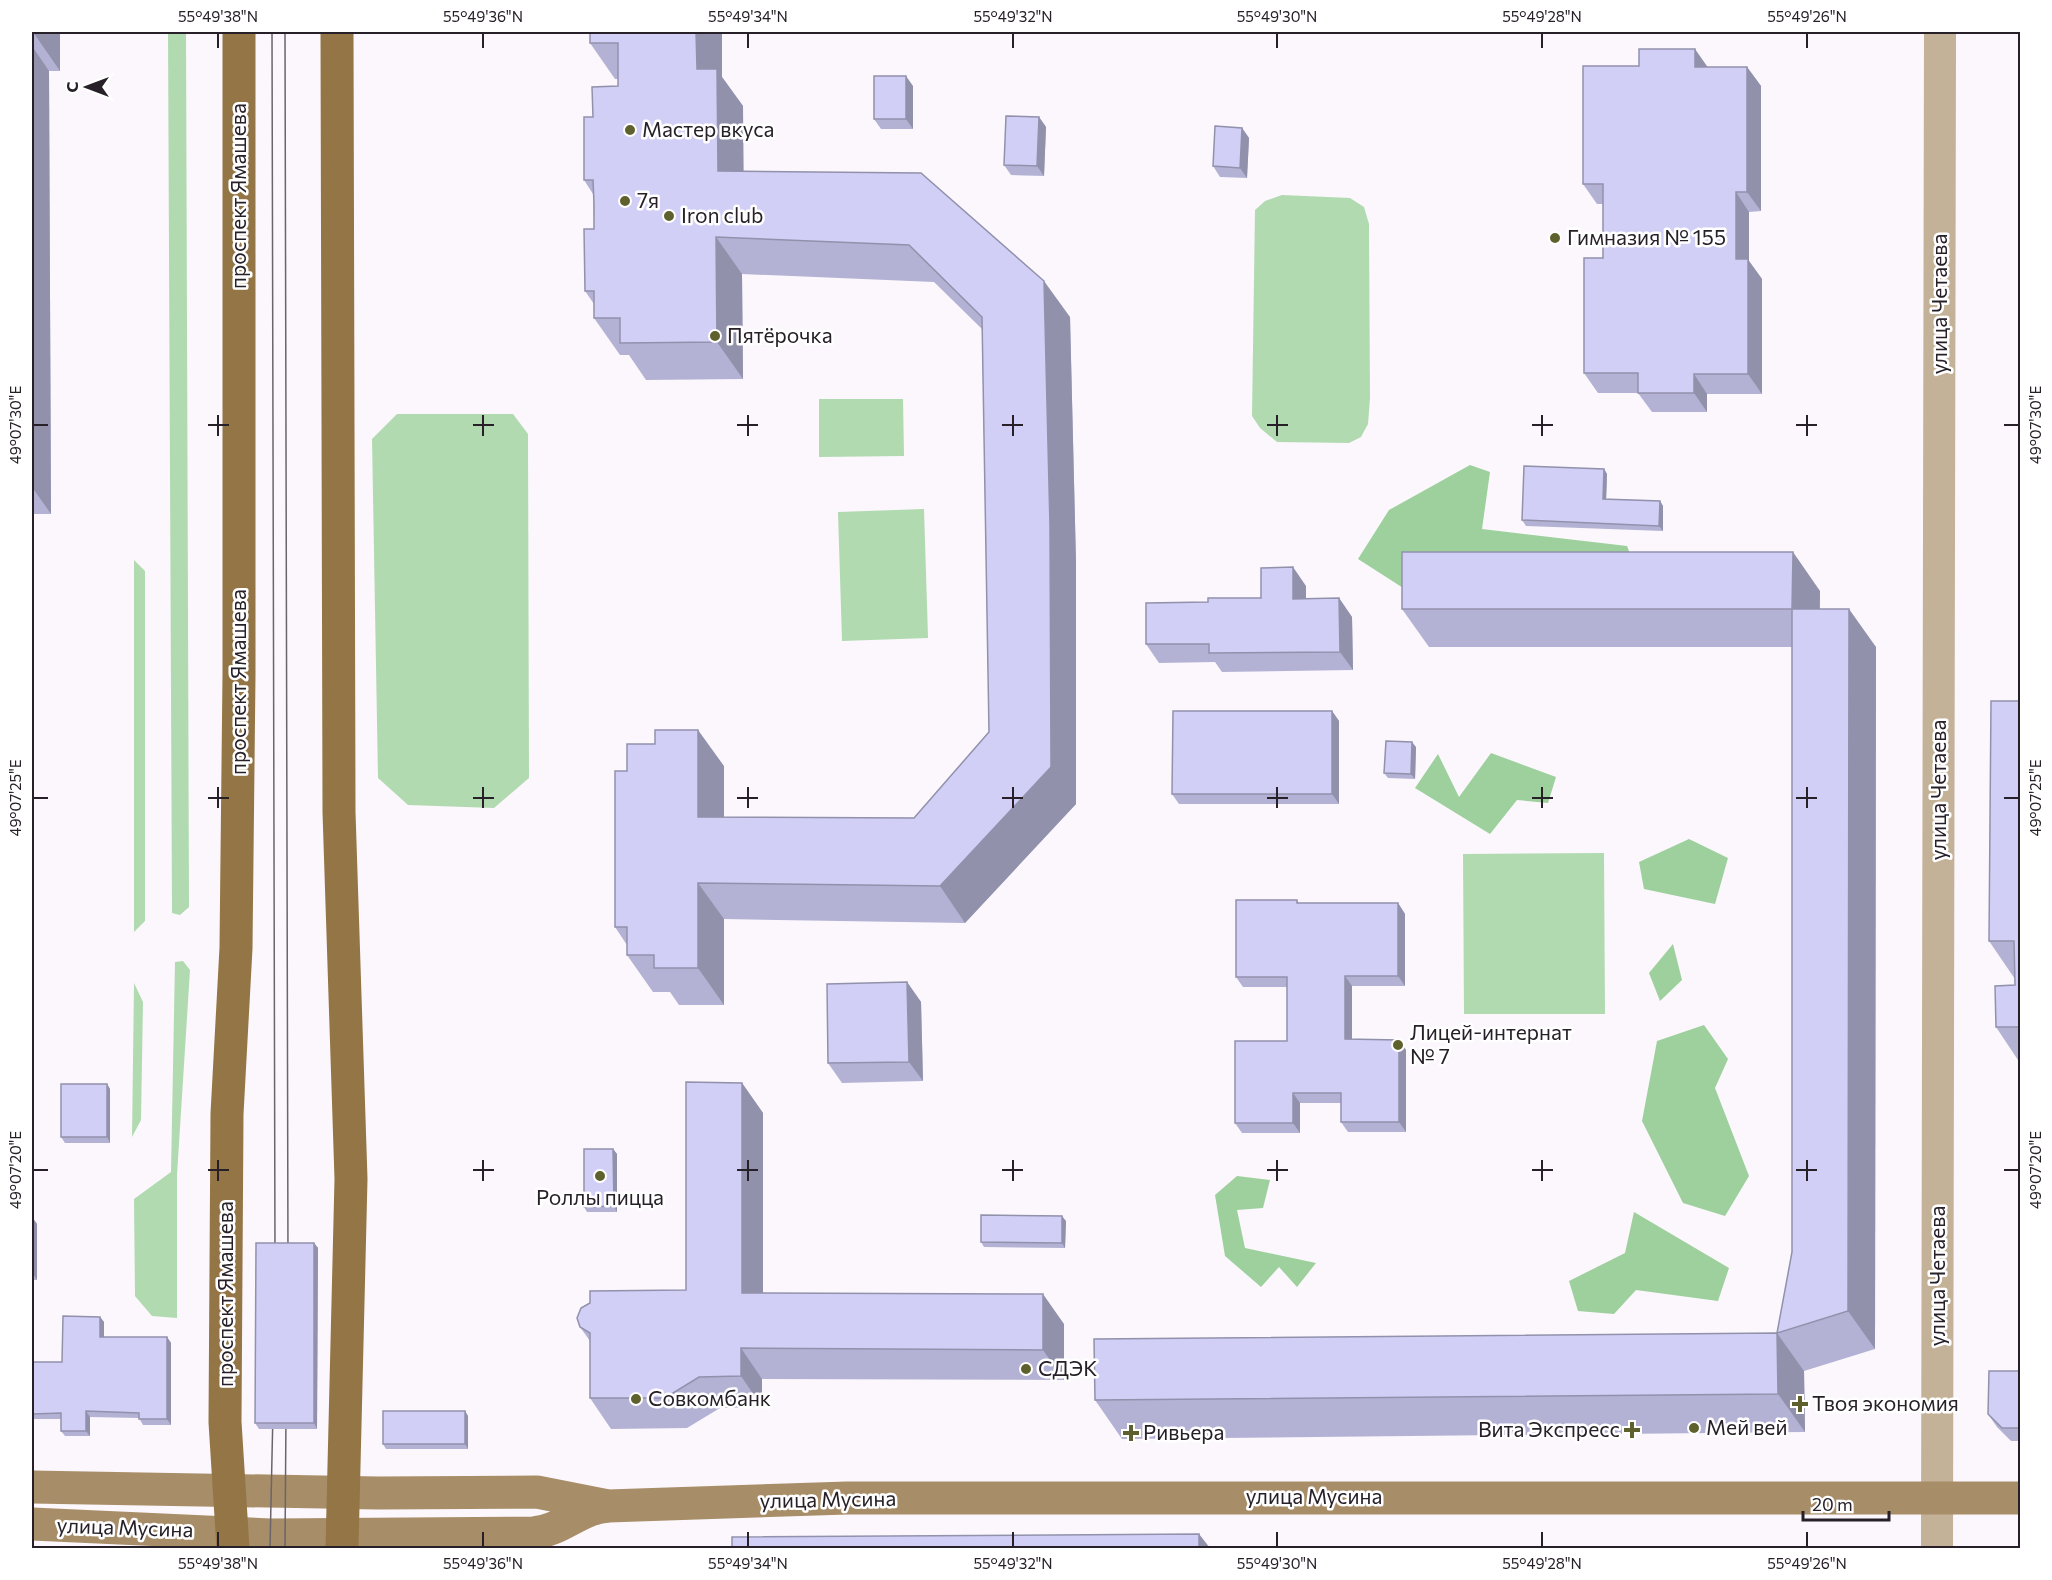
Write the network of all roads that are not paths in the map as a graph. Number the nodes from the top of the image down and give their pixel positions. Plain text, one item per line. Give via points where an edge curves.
1 (239, 32) edge
2 (337, 32) edge
3 (1940, 32) edge
4 (32, 1487) edge
5 (230, 1490) junction
6 (343, 1492) junction
7 (1938, 1498) junction
8 (2020, 1498) edge
9 (608, 1506) junction
10 (32, 1524) edge
11 (232, 1540) edge
12 (342, 1541) edge
13 (1937, 1548) edge

1 - 5 main road, проспект Ямашева via 240,674 236,948 227,1114 225,1422
2 - 6 main road via 339,812 351,1179
3 - 7 street, улица Четаева
4 - 5 street, улица Мусина
5 - 6 street, улица Мусина
5 - 11 main road, проспект Ямашева
6 - 9 street, улица Мусина via 537,1492
6 - 12 main road
7 - 8 street, улица Мусина
7 - 9 street, улица Мусина via 894,1498
7 - 13 street, улица Четаева
9 - 12 street, улица Мусина via 583,1511 544,1532
10 - 11 street, улица Мусина
11 - 12 street, улица Мусина via 270,1534

